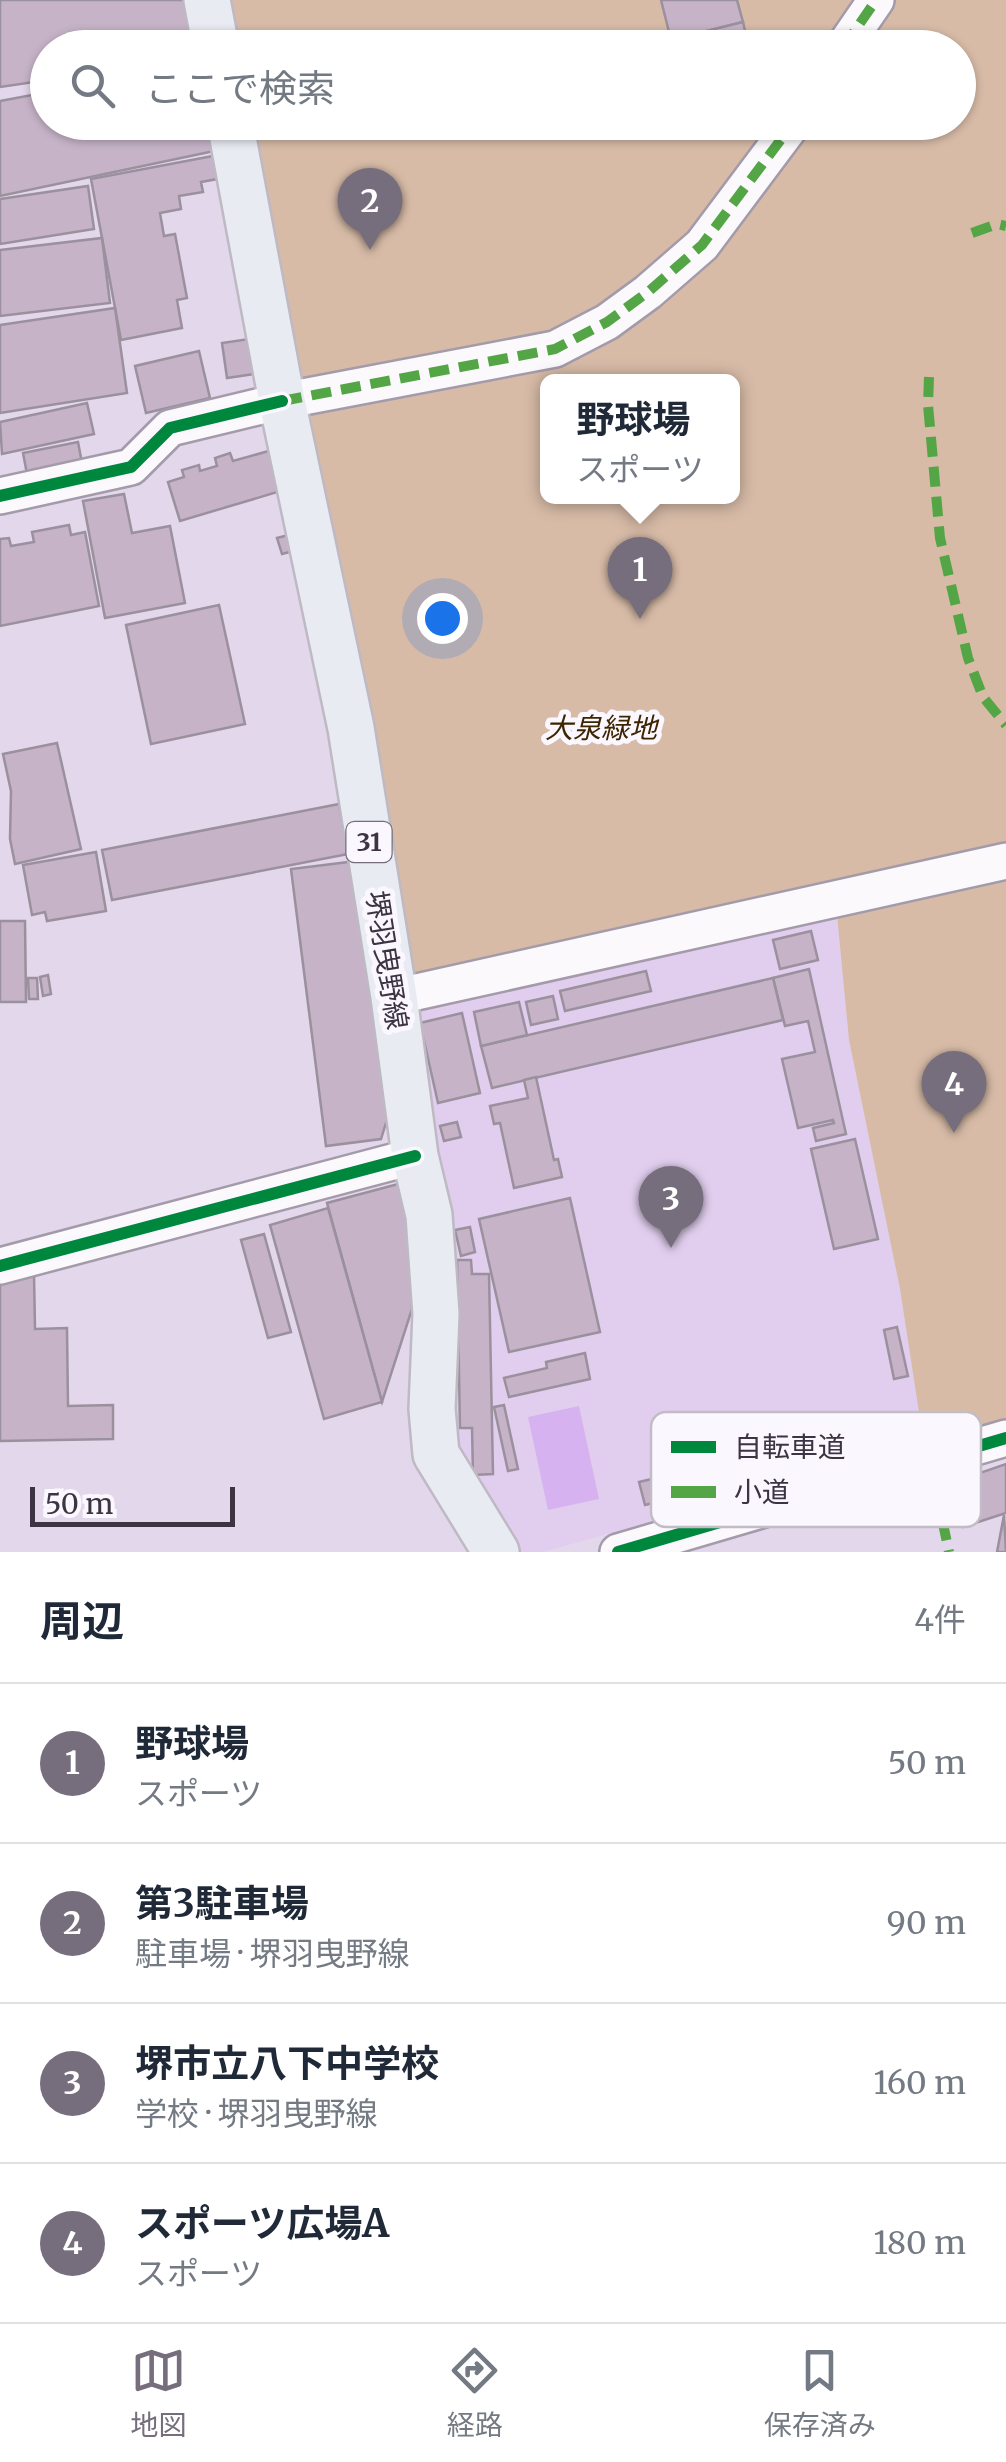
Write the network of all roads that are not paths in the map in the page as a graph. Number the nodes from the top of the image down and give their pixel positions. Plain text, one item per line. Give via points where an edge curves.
1 (207, 0) edge
2 (876, 0) edge
3 (213, 30) edge
4 (855, 30) edge
5 (233, 140) edge
6 (781, 140) edge
7 (282, 401) junction
8 (0, 496) edge
9 (1006, 861) edge
10 (394, 997) junction
11 (415, 1156) junction
12 (0, 1266) edge
13 (1006, 1438) edge
14 (981, 1445) edge
15 (703, 1527) edge
16 (496, 1552) edge
17 (618, 1552) edge

1 - 3 main road
2 - 4 street
5 - 7 main road, 堺羽曳野線 / 31
6 - 7 street via 702,245 607,322 554,350
7 - 8 street via 170,428 132,468
7 - 10 main road, 堺羽曳野線 / 31 via 351,728
9 - 10 street
10 - 11 main road, 堺羽曳野線 / 31
11 - 12 street
11 - 16 main road, 堺羽曳野線 / 31 via 434,1294 436,1454
13 - 14 street
15 - 17 street

